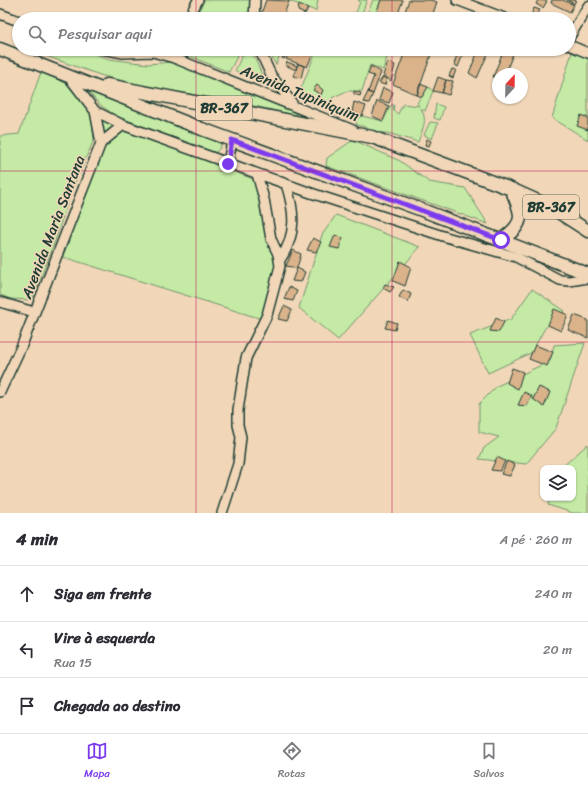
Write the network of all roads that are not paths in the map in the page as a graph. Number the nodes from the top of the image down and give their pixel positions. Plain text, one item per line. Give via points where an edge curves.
1 (198, 0) edge
2 (255, 0) edge
3 (457, 0) edge
4 (484, 0) edge
5 (588, 6) edge
6 (479, 8) junction
7 (192, 12) edge
8 (254, 12) edge
9 (489, 12) edge
10 (0, 14) edge
11 (12, 18) edge
12 (576, 26) edge
13 (576, 48) edge
14 (0, 49) edge
15 (12, 51) edge
16 (588, 53) edge
17 (29, 56) edge
18 (170, 56) edge
19 (262, 56) edge
20 (72, 77) junction
21 (292, 105) junction
22 (95, 111) junction
23 (123, 125) junction
24 (372, 137) junction
25 (232, 140) junction
26 (101, 144) junction
27 (228, 164) junction
28 (257, 174) junction
29 (286, 184) junction
30 (511, 189) junction
31 (588, 231) edge
32 (501, 240) junction
33 (280, 260) junction
34 (588, 274) edge
35 (588, 278) edge
36 (0, 302) edge
37 (34, 312) junction
38 (0, 392) edge
39 (222, 513) edge

1 - 7 street
2 - 8 street
3 - 6 street
4 - 6 street
5 - 12 street
6 - 9 street
10 - 11 street
13 - 16 street
14 - 15 main road, BR-367
17 - 20 main road, BR-367
18 - 21 street, Avenida Tupiniquim
19 - 21 street via 271,75
20 - 22 street, Avenida Maria Santana
20 - 24 main road, BR-367
20 - 25 main road, BR-367
21 - 24 street, Avenida Tupiniquim
22 - 23 street
22 - 26 street, Avenida Maria Santana
23 - 26 street
23 - 27 street
24 - 30 main road, BR-367
25 - 27 street
25 - 32 main road, BR-367
26 - 37 street, Avenida Maria Santana
27 - 28 street
28 - 29 street
28 - 33 street via 271,239
29 - 33 street via 294,216 290,241
29 - 35 street via 516,257 560,280 569,282
30 - 31 main road, BR-367 via 549,206
30 - 32 main road via 520,208 519,225
32 - 34 main road, BR-367
33 - 39 street via 267,315 251,345 244,366 238,410 241,437 238,464
36 - 37 street
37 - 38 street, Avenida Maria Santana via 22,346

